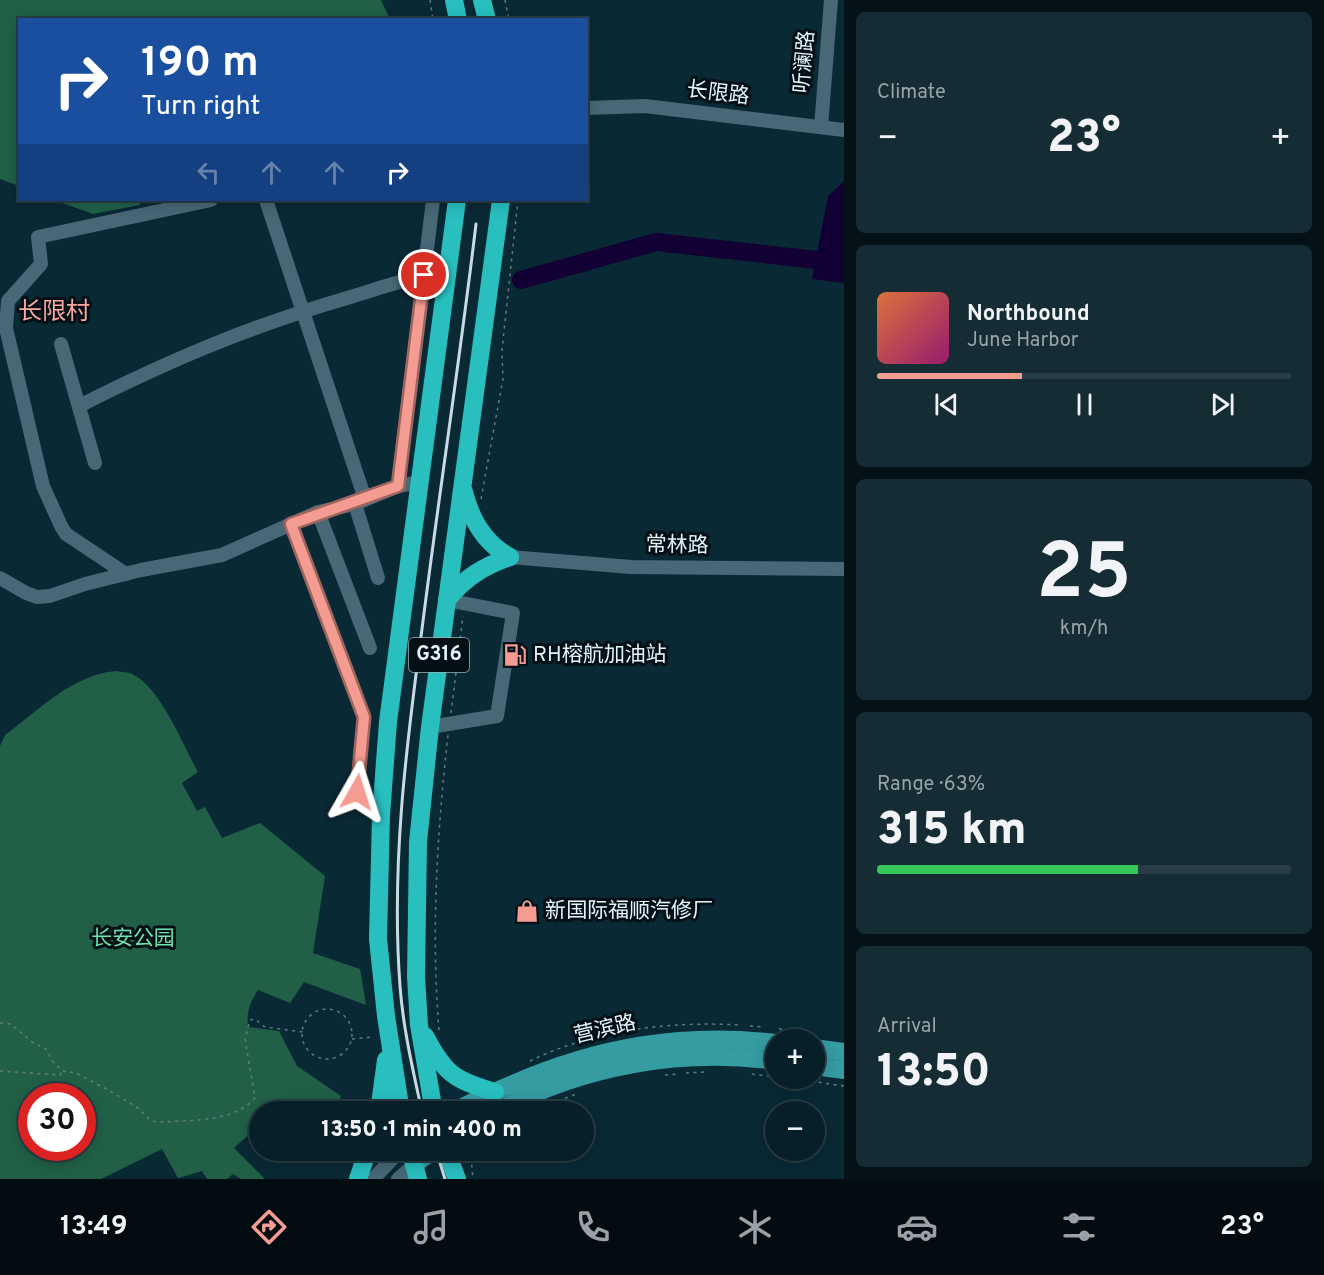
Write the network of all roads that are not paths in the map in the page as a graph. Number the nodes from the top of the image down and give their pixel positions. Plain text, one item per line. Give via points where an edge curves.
1 (454, 0) edge
2 (482, 0) edge
3 (831, 0) edge
4 (458, 18) edge
5 (486, 18) edge
6 (588, 108) edge
7 (821, 127) junction
8 (844, 130) edge
9 (207, 201) edge
10 (266, 201) edge
11 (433, 201) edge
12 (457, 201) edge
13 (501, 201) edge
14 (449, 273) junction
15 (424, 275) junction
16 (303, 311) junction
17 (61, 344) dead end
18 (79, 406) junction
19 (95, 463) dead end
20 (420, 482) junction
21 (398, 486) junction
22 (463, 486) junction
23 (360, 501) junction
24 (318, 512) junction
25 (291, 524) junction
26 (510, 557) junction
27 (844, 569) edge
28 (126, 574) junction
29 (0, 578) edge
30 (378, 578) dead end
31 (447, 600) junction
32 (370, 648) dead end
33 (430, 728) junction
34 (381, 815) junction
35 (419, 1025) junction
36 (389, 1034) junction
37 (765, 1036) edge
38 (825, 1044) edge
39 (844, 1052) edge
40 (765, 1060) edge
41 (825, 1067) edge
42 (844, 1070) edge
43 (495, 1092) junction
44 (380, 1101) edge
45 (399, 1101) edge
46 (432, 1101) edge
47 (477, 1101) edge
48 (521, 1101) edge
49 (364, 1161) edge
50 (390, 1161) edge
51 (451, 1161) edge
52 (414, 1165) edge
53 (358, 1179) edge
54 (373, 1179) edge
55 (398, 1179) edge
56 (457, 1179) edge

1 - 4 highway
2 - 5 highway
3 - 7 street, 听澜路
6 - 7 street, 长限路 via 645,106
7 - 8 street, 长限路
9 - 28 street via 38,237 41,264 15,290 6,307 6,328 49,501 66,534
10 - 16 street
11 - 15 street
12 - 14 highway, G316
13 - 22 highway, G316
14 - 15 street
14 - 20 highway, G316
15 - 16 street
15 - 21 street
16 - 18 street via 211,343
16 - 23 street
17 - 18 street
18 - 19 street
20 - 21 street
20 - 34 highway, G316 via 388,722
21 - 23 street
22 - 26 highway via 477,526 489,542
22 - 31 highway, G316
23 - 24 street
23 - 30 street
24 - 25 street
24 - 32 street
25 - 28 street via 222,555
25 - 34 street via 364,717 357,792
26 - 27 street, 常林路 via 631,567
26 - 31 highway via 478,571
28 - 29 street via 37,597
31 - 33 highway, G316
31 - 33 street via 513,613 497,716
33 - 35 highway, G316 via 418,842 415,938
34 - 36 highway, G316 via 378,939
35 - 43 highway via 445,1069
35 - 46 highway, G316
36 - 44 highway
36 - 45 highway, G316
37 - 43 main road, 营滨路 via 640,1045 560,1065
38 - 39 main road
40 - 48 main road, 营滨路 via 701,1057 620,1066 564,1082
41 - 42 main road
43 - 47 main road, 营滨路
49 - 53 highway
50 - 54 street
51 - 56 highway
52 - 55 street

